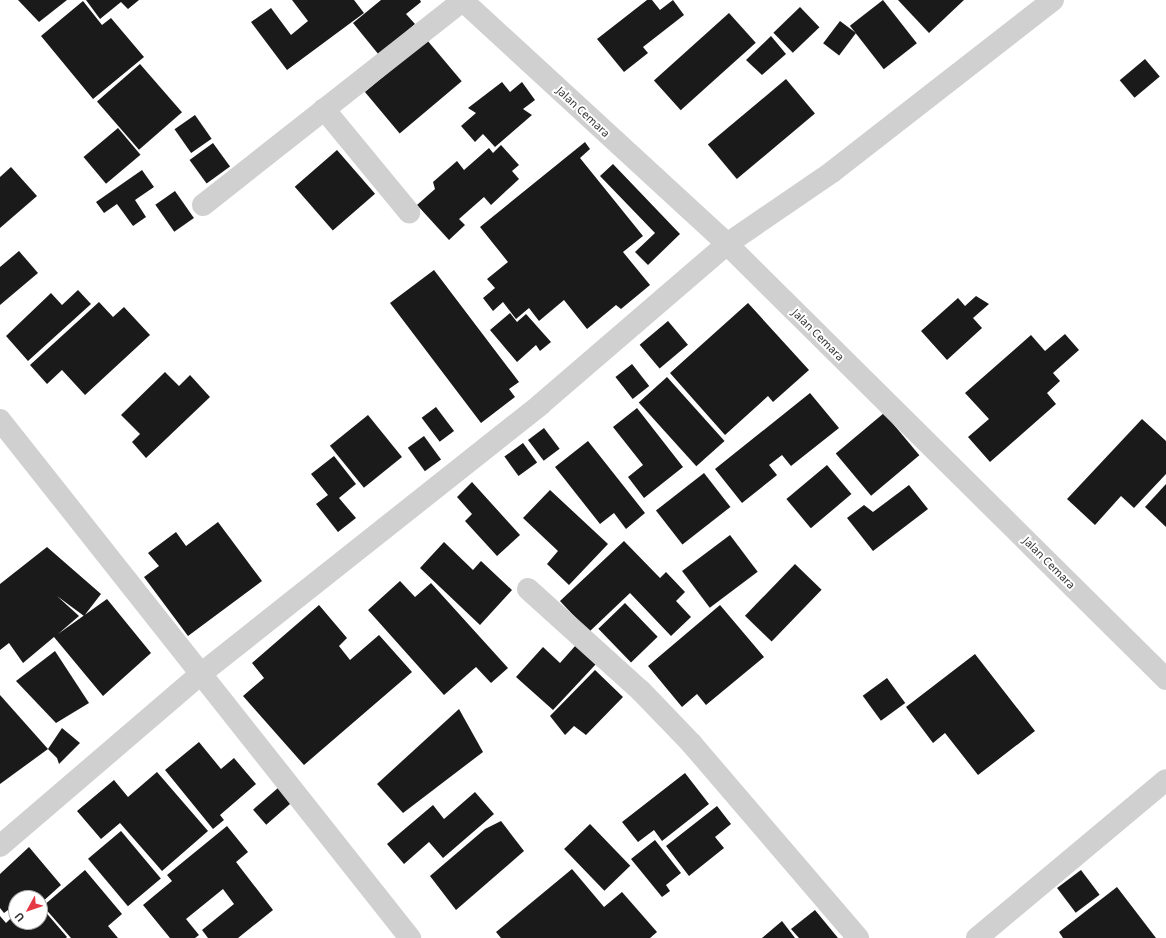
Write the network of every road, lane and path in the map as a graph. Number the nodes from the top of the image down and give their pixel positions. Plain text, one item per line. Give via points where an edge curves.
1 (462, 0) edge
2 (1053, 0) edge
3 (324, 109) junction
4 (203, 205) dead end
5 (409, 212) dead end
6 (727, 244) junction
7 (0, 420) edge
8 (528, 589) dead end
9 (202, 673) junction
10 (1166, 679) edge
11 (1166, 780) edge
12 (0, 846) edge
13 (410, 938) edge
14 (858, 938) edge
15 (977, 938) edge

1 - 3 street
1 - 6 street, Jalan Cemara
2 - 6 street via 832,172
3 - 4 street
3 - 5 street
6 - 9 street via 541,404
6 - 10 street, Jalan Cemara
7 - 9 street
8 - 14 street via 641,691 680,731
9 - 12 street
9 - 13 street
11 - 15 street

